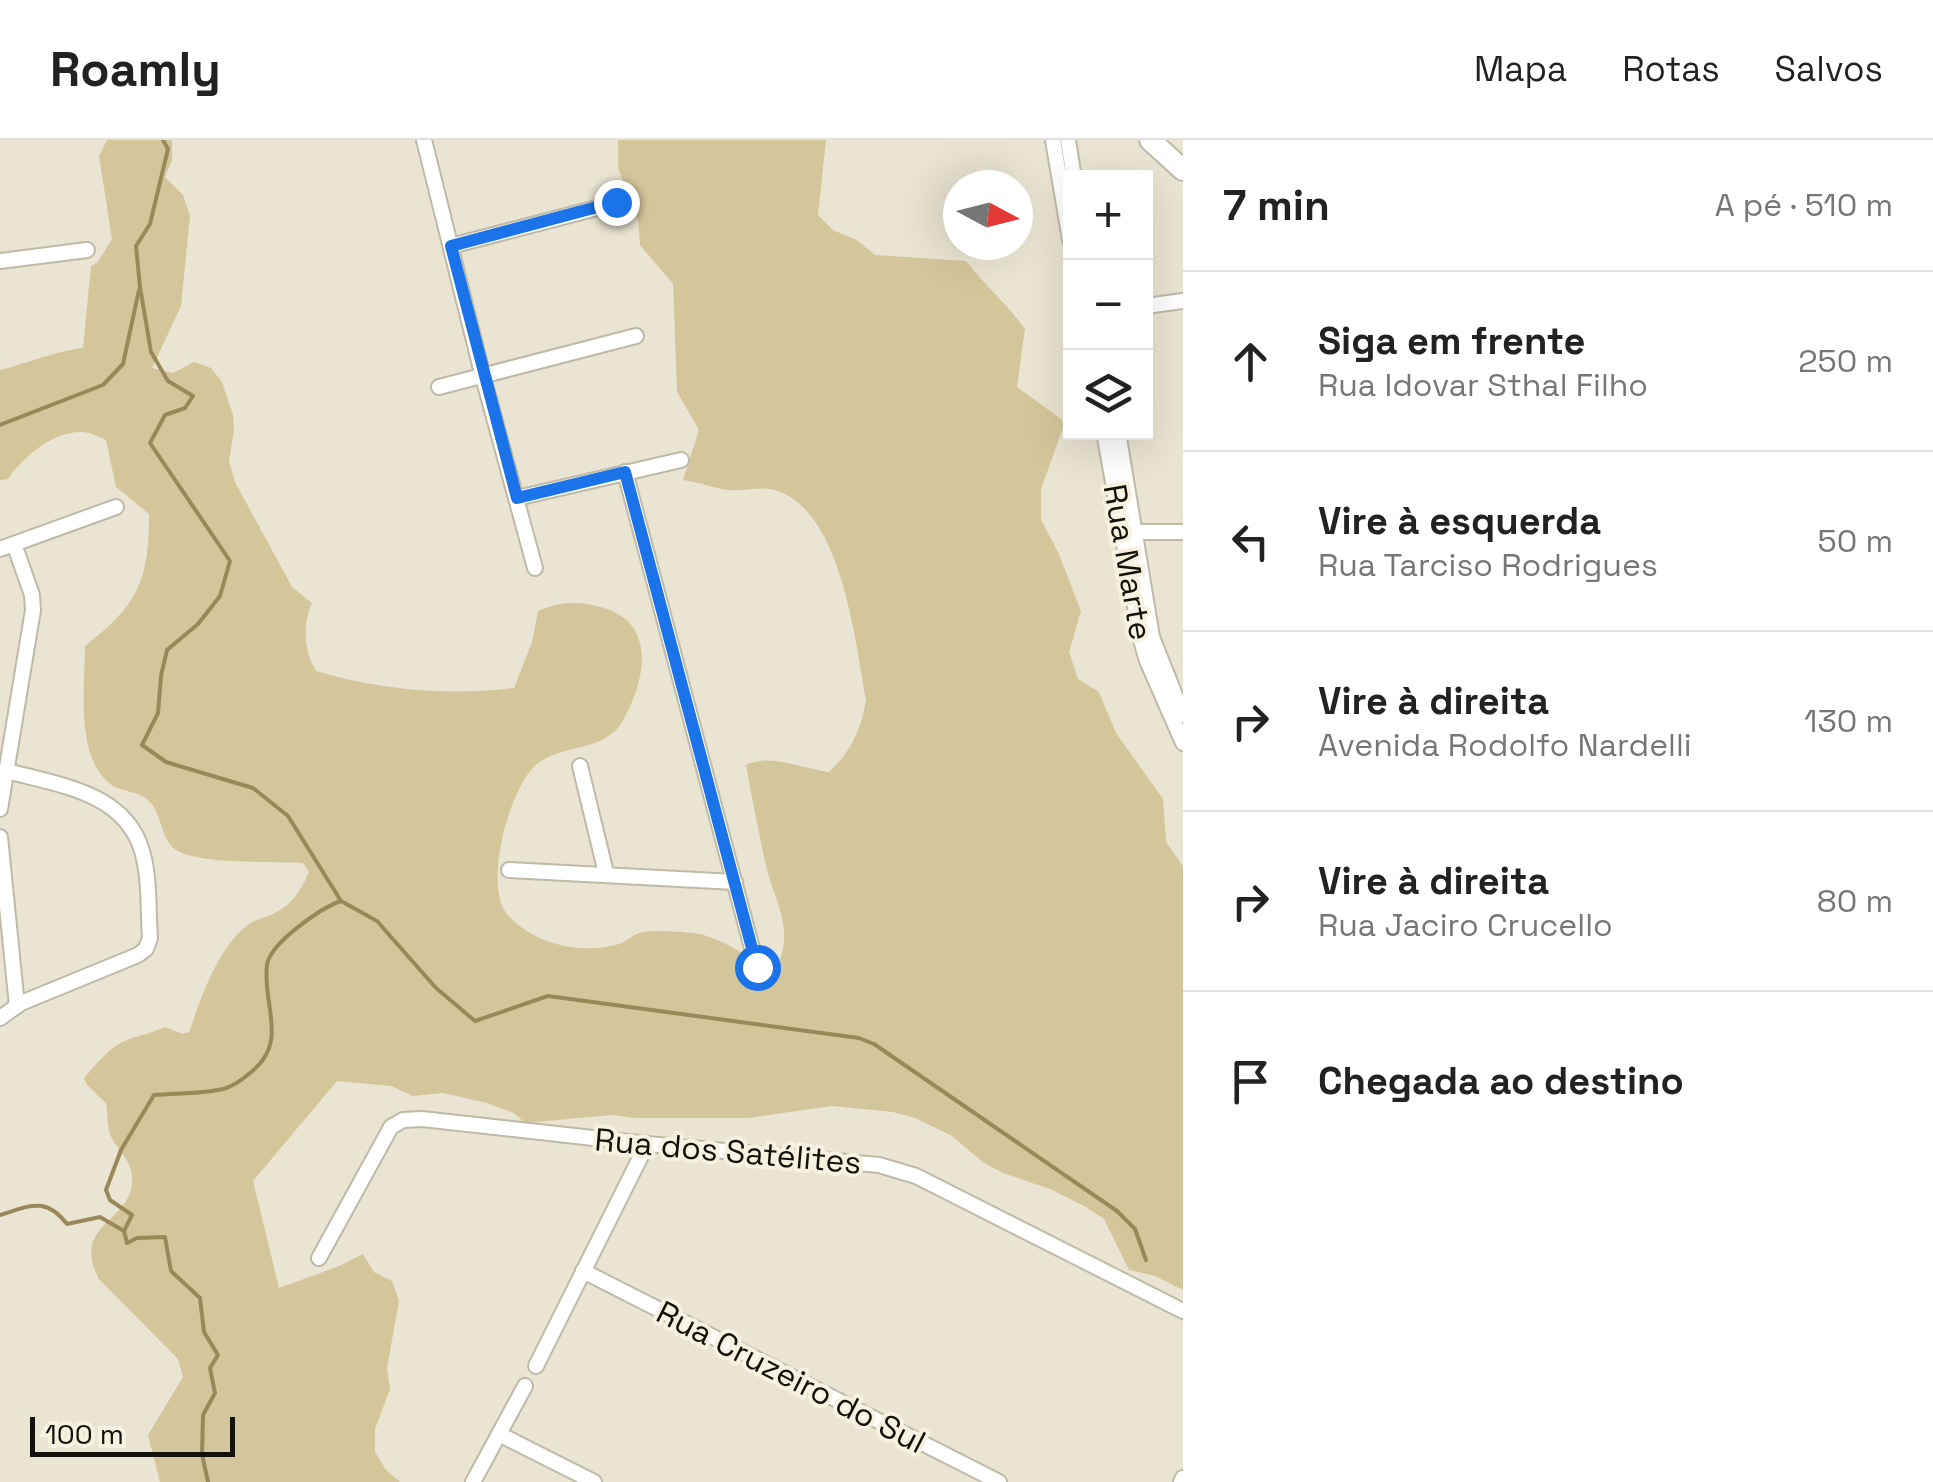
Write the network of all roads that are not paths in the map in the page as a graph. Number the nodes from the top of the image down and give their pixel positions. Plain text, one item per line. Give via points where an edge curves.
1 (424, 140) edge
2 (1054, 140) edge
3 (1068, 140) edge
4 (1150, 140) edge
5 (1073, 170) edge
6 (1183, 170) edge
7 (1063, 196) edge
8 (616, 202) dead end
9 (451, 246) junction
10 (86, 250) dead end
11 (0, 262) edge
12 (1183, 301) edge
13 (1153, 305) edge
14 (636, 336) dead end
15 (483, 376) junction
16 (438, 388) dead end
17 (1106, 440) edge
18 (1119, 440) edge
19 (681, 460) dead end
20 (625, 472) junction
21 (517, 498) junction
22 (116, 507) dead end
23 (1129, 532) junction
24 (1183, 532) edge
25 (7, 547) edge
26 (534, 568) dead end
27 (1183, 714) edge
28 (1183, 743) edge
29 (580, 766) dead end
30 (6, 771) junction
31 (0, 809) edge
32 (0, 837) edge
33 (509, 870) dead end
34 (606, 873) junction
35 (734, 882) junction
36 (757, 967) dead end
37 (16, 1006) junction
38 (0, 1018) edge
39 (647, 1144) junction
40 (319, 1258) dead end
41 (583, 1272) junction
42 (1183, 1311) edge
43 (536, 1366) dead end
44 (525, 1386) dead end
45 (500, 1434) junction
46 (473, 1482) edge
47 (594, 1482) edge
48 (998, 1482) edge

1 - 9 street
2 - 7 street
3 - 5 street
4 - 6 main road
8 - 9 street
9 - 15 street
10 - 11 street
12 - 13 street
14 - 15 street
15 - 16 street
15 - 21 street
17 - 23 street, Rua Marte
18 - 23 street, Rua Marte
19 - 20 street
20 - 21 street
20 - 35 street
21 - 26 street
22 - 25 street
23 - 24 street
23 - 27 street, Rua Marte via 1152,637
23 - 28 street, Rua Marte via 1137,624
25 - 30 street via 34,610
29 - 34 street
30 - 31 street
30 - 37 street via 90,794 122,816 144,854 150,938 138,955
32 - 37 street
33 - 34 street
34 - 35 street
35 - 36 street
37 - 38 street
39 - 40 street, Rua dos Satélites via 403,1120 380,1143
39 - 41 street
39 - 42 street, Rua dos Satélites via 897,1170
41 - 43 street
41 - 48 street, Rua Cruzeiro do Sul
44 - 45 street
45 - 46 street
45 - 47 street

